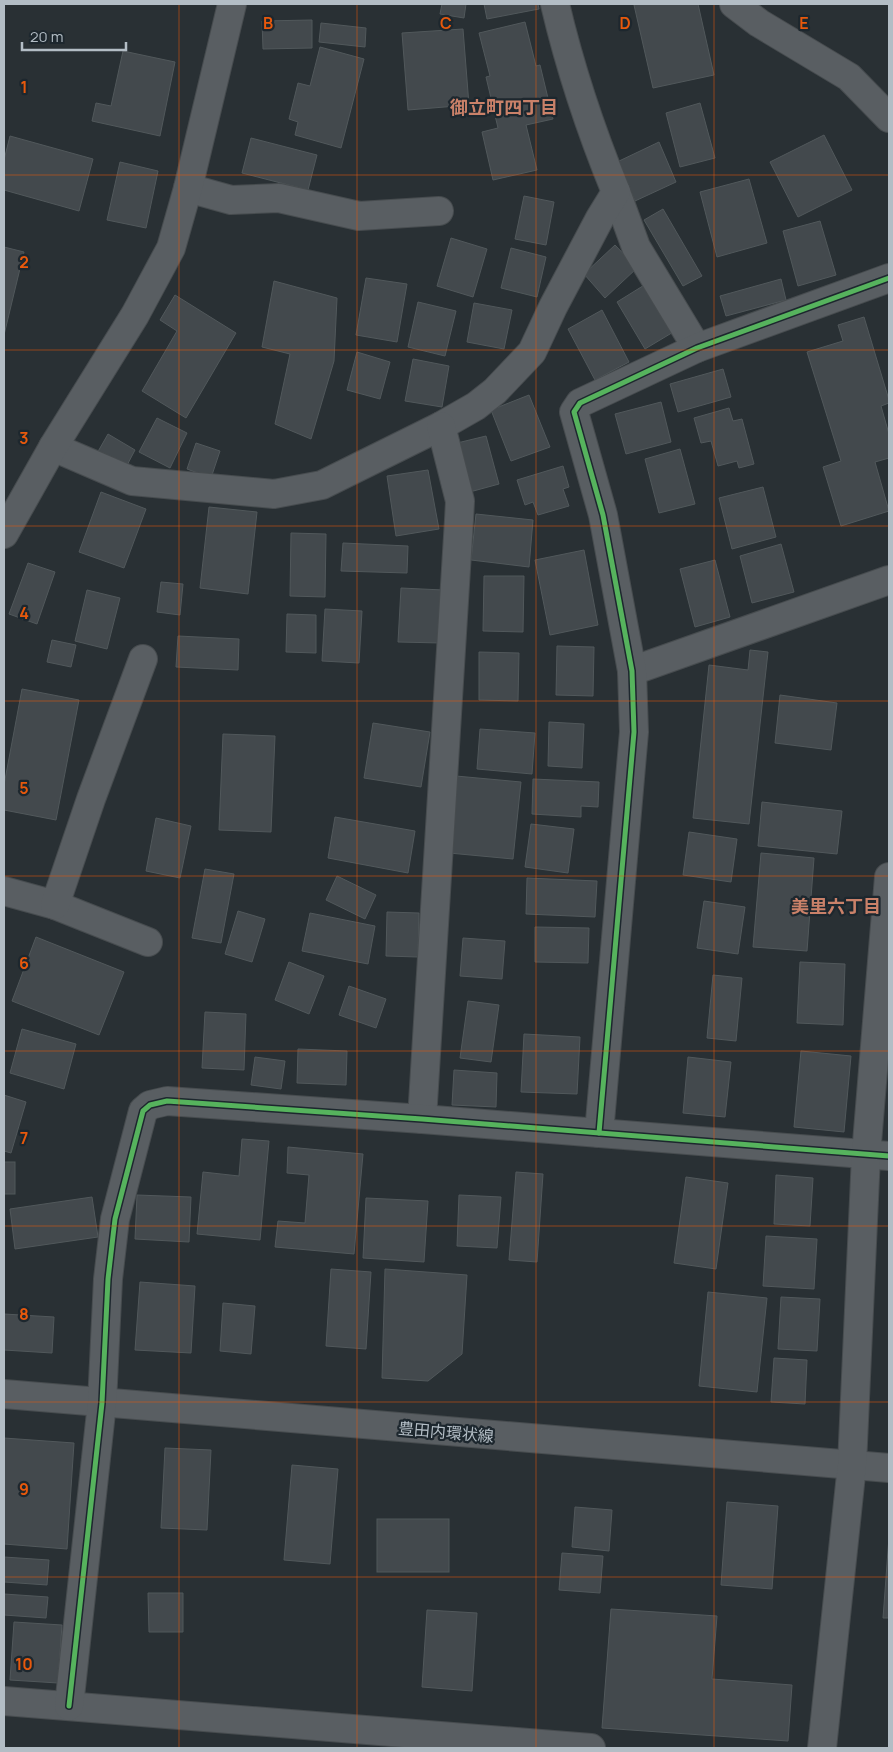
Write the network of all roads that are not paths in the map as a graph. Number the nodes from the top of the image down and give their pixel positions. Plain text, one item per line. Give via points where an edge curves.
1 (232, 4) edge
2 (555, 4) edge
3 (734, 4) edge
4 (889, 118) edge
5 (188, 188) junction
6 (616, 192) junction
7 (439, 211) dead end
8 (889, 278) edge
9 (697, 348) junction
10 (441, 426) junction
11 (53, 446) junction
12 (4, 534) edge
13 (889, 580) edge
14 (143, 659) dead end
15 (632, 671) junction
16 (889, 878) edge
17 (4, 891) edge
18 (54, 904) junction
19 (148, 942) dead end
20 (422, 1119) junction
21 (599, 1133) junction
22 (878, 1156) edge
23 (4, 1394) edge
24 (102, 1404) junction
25 (852, 1465) junction
26 (889, 1468) edge
27 (4, 1701) edge
28 (69, 1706) junction
29 (380, 1740) edge
30 (591, 1748) edge
31 (822, 1748) edge

1 - 5 street
2 - 6 street via 564,44 596,145
3 - 4 street via 759,24 849,77
5 - 7 street via 231,200 279,198 359,216
5 - 11 street via 171,248 135,315
6 - 9 street via 636,247
6 - 10 street via 532,352 496,392
8 - 9 street
9 - 15 street via 580,403 574,412 603,515
10 - 11 street via 322,486 274,494 132,481
10 - 20 street via 460,501 460,520
11 - 12 street
13 - 15 street
14 - 18 street
15 - 21 street via 634,732
16 - 22 street
17 - 18 street
18 - 19 street
20 - 21 street
20 - 24 street via 167,1101 150,1105 143,1111 115,1219 108,1279
21 - 22 street
22 - 25 street
23 - 24 street, 豊田内環状線
24 - 25 street, 豊田内環状線
24 - 28 street
25 - 26 street, 豊田内環状線
25 - 31 street
27 - 28 street
28 - 29 street
29 - 30 street

